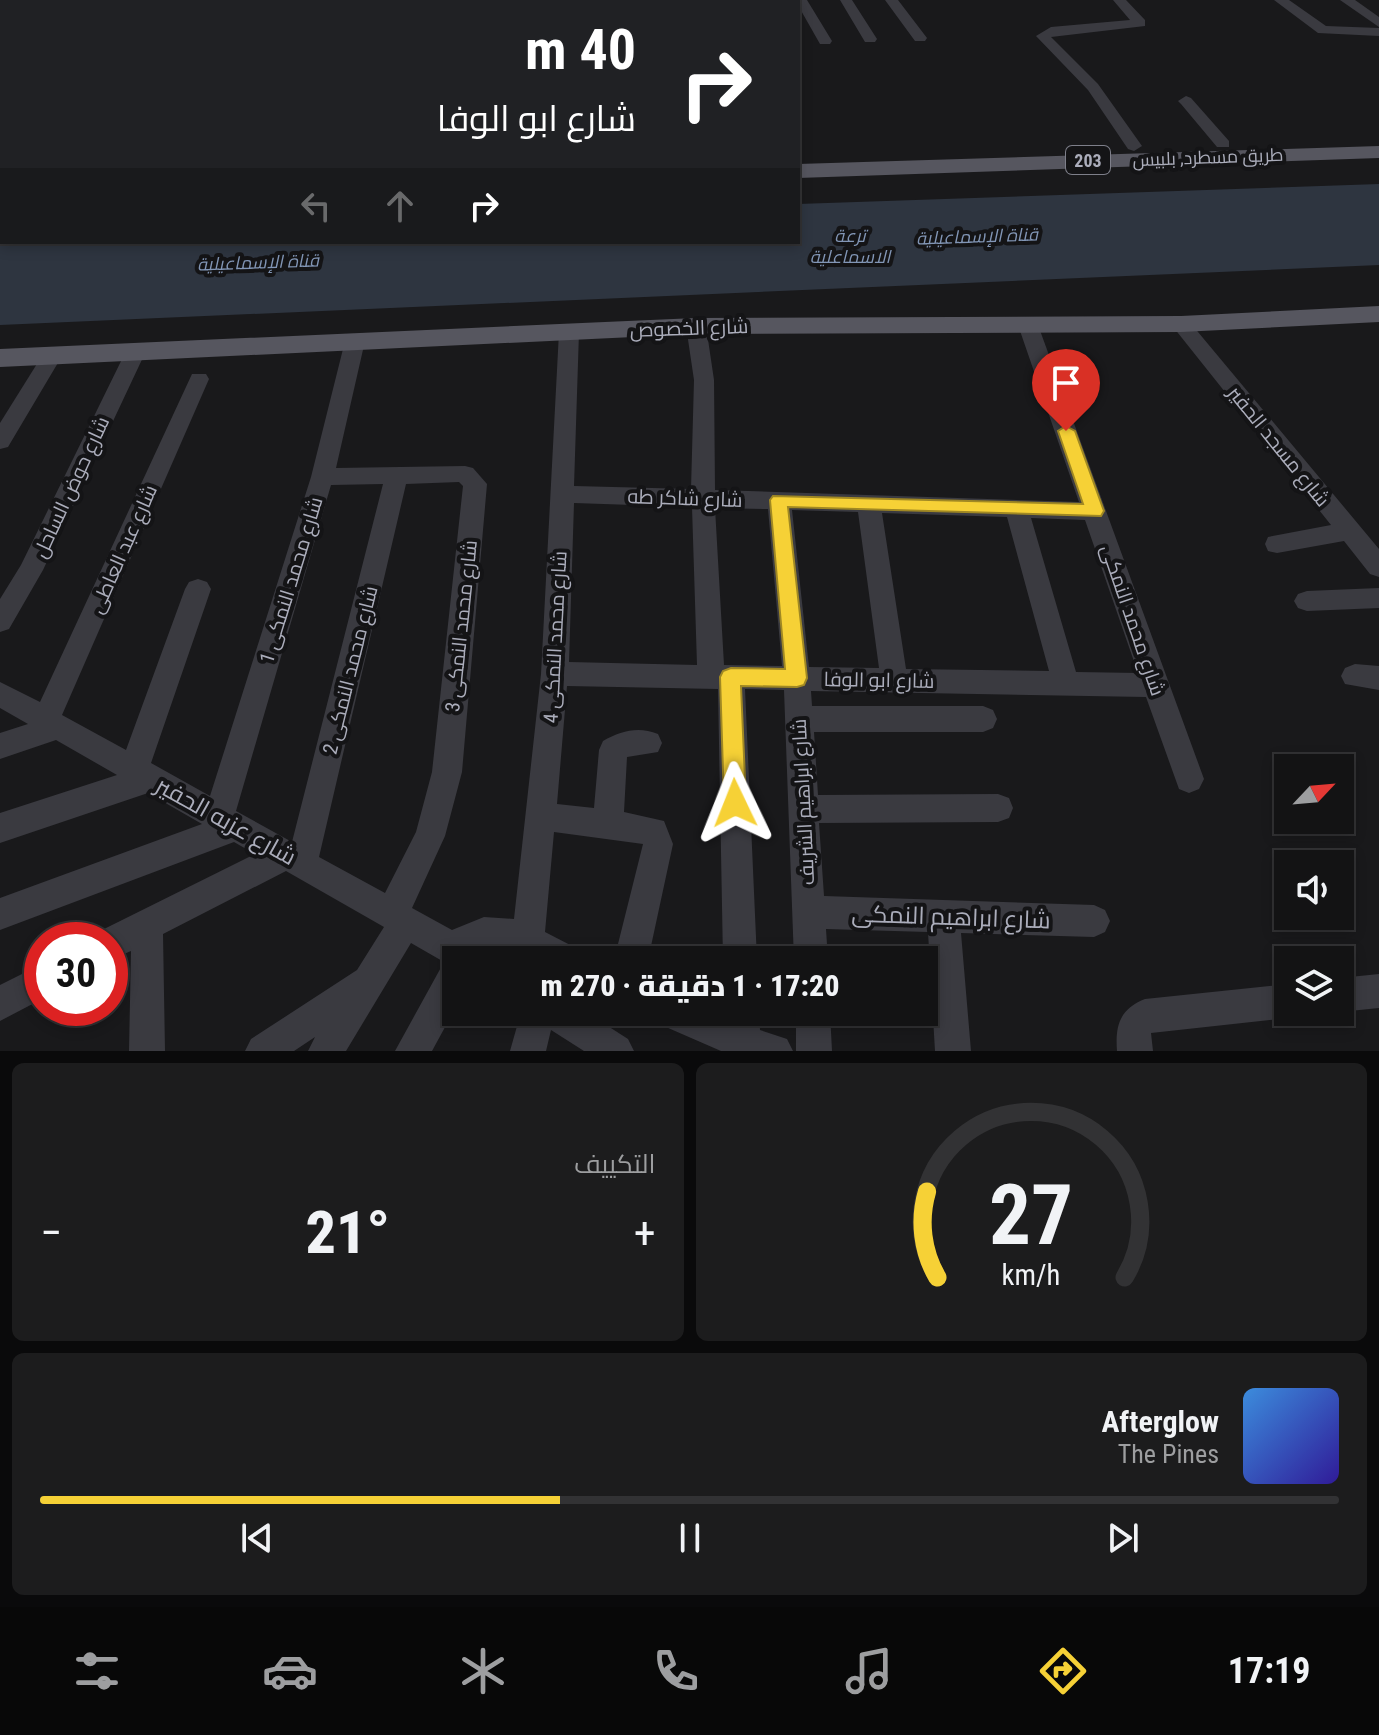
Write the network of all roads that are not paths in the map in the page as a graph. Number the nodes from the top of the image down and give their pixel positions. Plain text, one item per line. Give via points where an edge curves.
1 (801, 0) edge
2 (846, 0) edge
3 (891, 0) edge
4 (1119, 0) edge
5 (1280, 0) edge
6 (1346, 0) edge
7 (1379, 23) edge
8 (1379, 32) edge
9 (920, 38) dead end
10 (870, 39) dead end
11 (825, 41) dead end
12 (1186, 101) dead end
13 (1379, 140) edge
14 (1223, 144) junction
15 (1134, 146) junction
16 (1379, 152) edge
17 (800, 155) edge
18 (800, 171) edge
19 (1379, 314) edge
20 (1181, 324) junction
21 (1028, 325) junction
22 (696, 326) junction
23 (569, 332) junction
24 (355, 341) junction
25 (136, 351) junction
26 (52, 356) junction
27 (0, 358) edge
28 (199, 379) dead end
29 (0, 441) edge
30 (397, 475) junction
31 (322, 477) junction
32 (562, 494) junction
33 (703, 499) junction
34 (779, 500) junction
35 (869, 504) junction
36 (1017, 509) junction
37 (1095, 511) junction
38 (1348, 531) junction
39 (1277, 544) dead end
40 (1379, 567) edge
41 (198, 589) dead end
42 (1379, 598) edge
43 (1307, 601) dead end
44 (0, 621) edge
45 (555, 674) junction
46 (721, 677) junction
47 (797, 678) junction
48 (894, 680) junction
49 (1066, 683) junction
50 (1156, 685) junction
51 (0, 694) edge
52 (799, 719) junction
53 (983, 719) dead end
54 (52, 723) junction
55 (648, 743) dead end
56 (0, 746) edge
57 (142, 774) junction
58 (1189, 779) dead end
59 (998, 808) dead end
60 (804, 809) junction
61 (541, 816) junction
62 (228, 822) junction
63 (608, 824) junction
64 (0, 828) edge
65 (294, 859) junction
66 (809, 912) junction
67 (0, 914) edge
68 (943, 916) junction
69 (399, 918) junction
70 (1094, 921) dead end
71 (147, 924) junction
72 (128, 934) edge
73 (528, 941) junction
74 (442, 946) edge
75 (467, 946) edge
76 (537, 946) edge
77 (634, 946) edge
78 (739, 946) edge
79 (810, 946) edge
80 (368, 981) junction
81 (24, 991) edge
82 (1379, 991) edge
83 (1354, 994) edge
84 (442, 997) edge
85 (1274, 1002) edge
86 (0, 1004) edge
87 (534, 1026) edge
88 (576, 1026) edge
89 (721, 1026) edge
90 (813, 1026) edge
91 (753, 1035) edge
92 (147, 1051) edge
93 (263, 1051) edge
94 (326, 1051) edge
95 (413, 1051) edge
96 (528, 1051) edge
97 (616, 1051) edge
98 (814, 1051) edge
99 (953, 1051) edge
100 (1135, 1051) edge

1 - 11 street
2 - 10 street
3 - 9 street
4 - 15 street via 1140,23 1043,36 1093,87
5 - 8 street via 1323,30
6 - 7 street
12 - 14 street
13 - 14 main road, طريق مسطرد, بلبيس / 203
14 - 15 main road, طريق مسطرد, بلبيس / 203
15 - 17 main road, طريق مسطرد, بلبيس / 203
16 - 18 main road, طريق مسطرد, بلبيس / 203
19 - 20 main road, شارع الخصوص
20 - 21 main road, شارع الخصوص
20 - 38 street, شارع مسجد الحفير
21 - 22 main road, شارع الخصوص
21 - 37 street, شارع محمد النمكى
22 - 23 main road, شارع الخصوص
22 - 33 street via 704,380
23 - 24 main road, شارع الخصوص
23 - 32 street, شارع محمد النمكى 4
24 - 25 main road, شارع الخصوص
24 - 31 street, شارع محمد النمكى 1
25 - 26 main road, شارع الخصوص
25 - 44 street, شارع حوض الساحل via 31,570
26 - 27 main road, شارع الخصوص
26 - 29 street
28 - 54 street, شارع عبد العاطى
30 - 31 street, شارع محمد النمكى 3
30 - 65 street, شارع محمد النمكى 2
30 - 69 street, شارع محمد النمكى 3 via 465,474 475,484 447,772
31 - 62 street, شارع محمد النمكى 1
32 - 33 street, شارع شاكر طه
32 - 45 street, شارع محمد النمكى 4
33 - 34 street, شارع شاكر طه
33 - 46 street
34 - 35 street, شارع شاكر طه
34 - 47 street, شارع ابراهيم الشريف
35 - 36 street, شارع شاكر طه
35 - 48 street
36 - 37 street, شارع شاكر طه
36 - 49 street
37 - 50 street, شارع محمد النمكى
38 - 39 street
38 - 40 street, شارع مسجد الحفير
41 - 57 street
42 - 43 street
45 - 46 street, شارع ابو الوفا
45 - 61 street, شارع محمد النمكى 4
46 - 47 street, شارع ابو الوفا
46 - 78 street
47 - 48 street, شارع ابو الوفا
47 - 52 street, شارع ابراهيم الشريف
48 - 49 street, شارع ابو الوفا
49 - 50 street, شارع ابو الوفا
50 - 58 street, شارع محمد النمكى
51 - 54 street, شارع عزبه الحفير
52 - 53 street
52 - 60 street, شارع ابراهيم الشريف
54 - 56 street
54 - 57 street, شارع عزبه الحفير
55 - 63 street via 626,743 613,750
57 - 62 street, شارع عزبه الحفير
57 - 64 street
59 - 60 street
60 - 66 street, شارع ابراهيم الشريف
61 - 63 street
61 - 73 street, شارع محمد النمكى 4
62 - 65 street, شارع عزبه الحفير
62 - 67 street
63 - 77 street via 653,831 658,844
65 - 69 street, شارع عزبه الحفير
65 - 71 street
66 - 68 street, شارع ابراهيم النمكى
66 - 79 street, شارع ابراهيم الشريف
68 - 70 street, شارع ابراهيم النمكى
68 - 99 street
69 - 74 street, شارع عزبه الحفير
69 - 80 street
71 - 72 street
71 - 92 street
73 - 75 street via 491,930 471,936
73 - 76 street
80 - 93 street
80 - 94 street
81 - 86 street
82 - 83 street
84 - 95 street
85 - 100 street via 1145,1016 1133,1030
87 - 96 street
88 - 97 street
89 - 91 street
90 - 98 street

